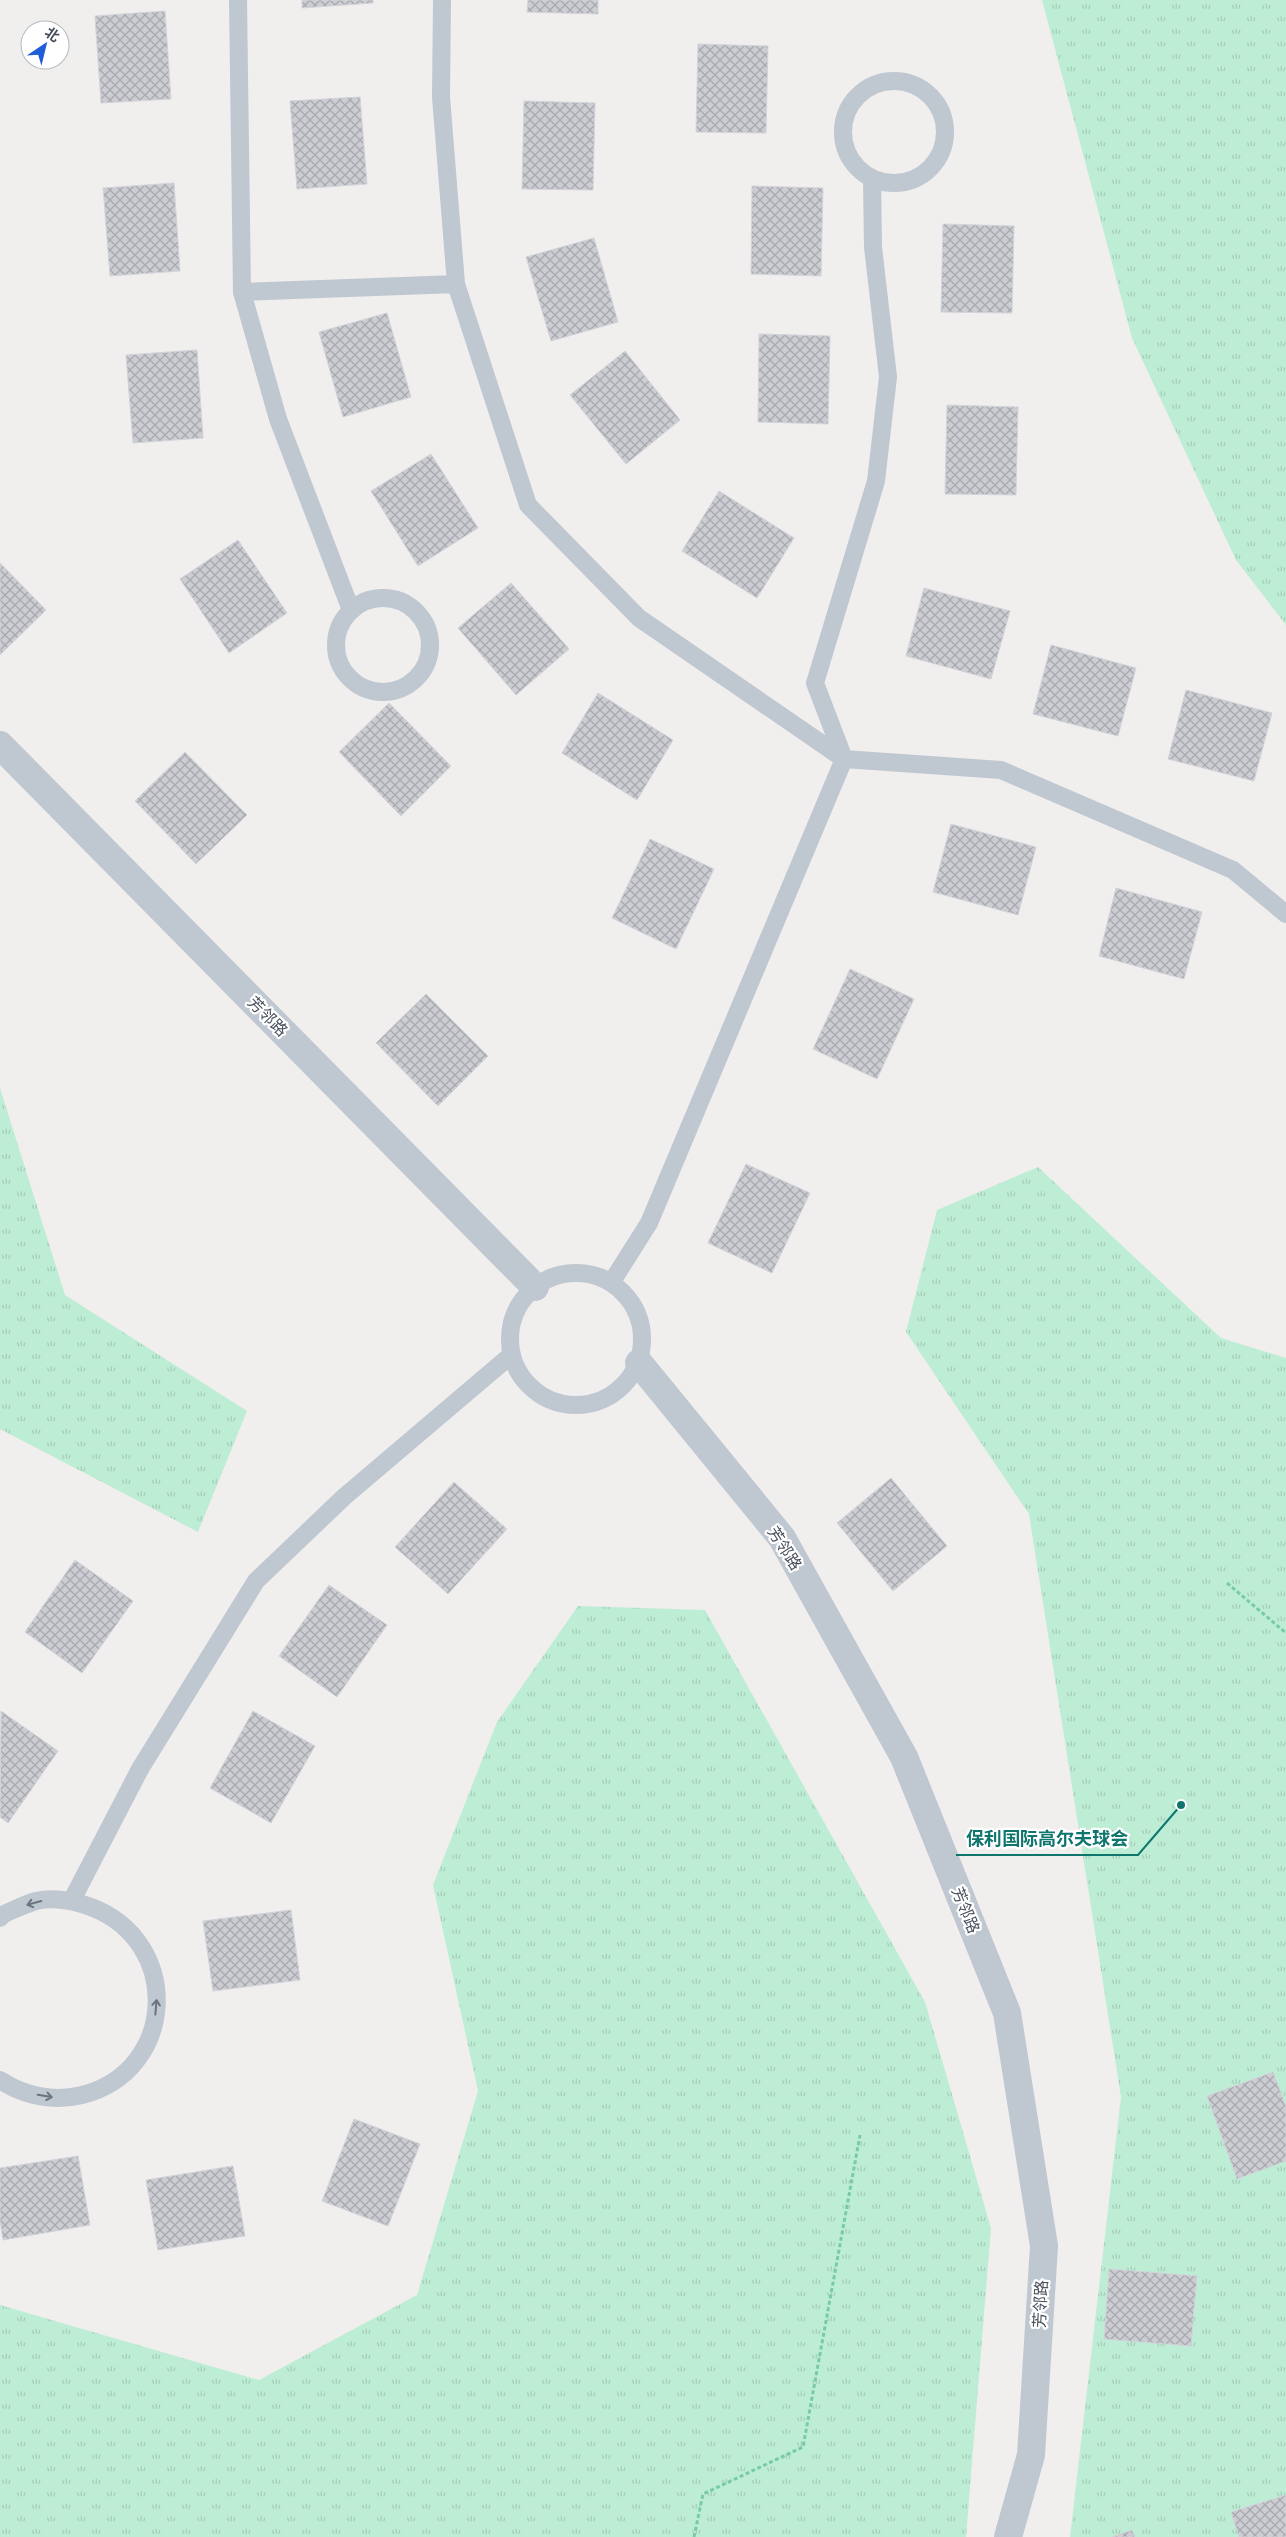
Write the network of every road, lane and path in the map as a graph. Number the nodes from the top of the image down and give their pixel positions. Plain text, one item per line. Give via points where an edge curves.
1 (238, 0) edge
2 (442, 0) edge
3 (872, 179) junction
4 (456, 284) junction
5 (242, 292) junction
6 (352, 610) junction
7 (0, 746) edge
8 (844, 759) junction
9 (1286, 914) edge
10 (611, 1283) junction
11 (536, 1287) junction
12 (511, 1355) junction
13 (638, 1362) junction
14 (1227, 1584) dead end
15 (1286, 1633) edge
16 (72, 1900) junction
17 (0, 1918) edge
18 (0, 2080) edge
19 (860, 2136) dead end
20 (694, 2537) edge
21 (1008, 2537) edge

1 - 5 lane
2 - 4 lane via 441,97
3 - 3 lane via 890,184 911,181 927,173 939,159 945,142 945,122 939,106 926,91 901,81 879,83 863,91 847,110 842,128 847,154 857,169
3 - 8 lane via 873,247 888,377 876,481 816,683
4 - 5 lane
4 - 8 lane via 528,505 639,618
5 - 6 lane via 278,419
6 - 6 lane via 336,639 337,655 348,677 361,687 379,692 395,691 419,676 427,662 430,641 426,626 417,613 404,603 388,598 372,599
7 - 11 street, 芳邻路
8 - 9 lane via 1001,770 1233,870
8 - 10 lane via 649,1223
10 - 11 lane via 582,1273 559,1274
10 - 13 lane via 620,1290 639,1318 642,1340
11 - 12 lane via 525,1296 514,1316
12 - 13 lane via 532,1388 551,1400 574,1405 599,1401 627,1382
12 - 16 lane via 344,1497 256,1581 140,1769
13 - 21 street, 芳邻路 via 782,1538 904,1756 1008,2013 1044,2246 1031,2456
14 - 15 path
16 -> 17 lane via 37,1901
18 -> 16 lane via 17,2092 64,2100 98,2091 116,2081 140,2056 154,2027 157,1992 149,1959 137,1938 111,1915
19 - 20 path via 803,2447 703,2494

